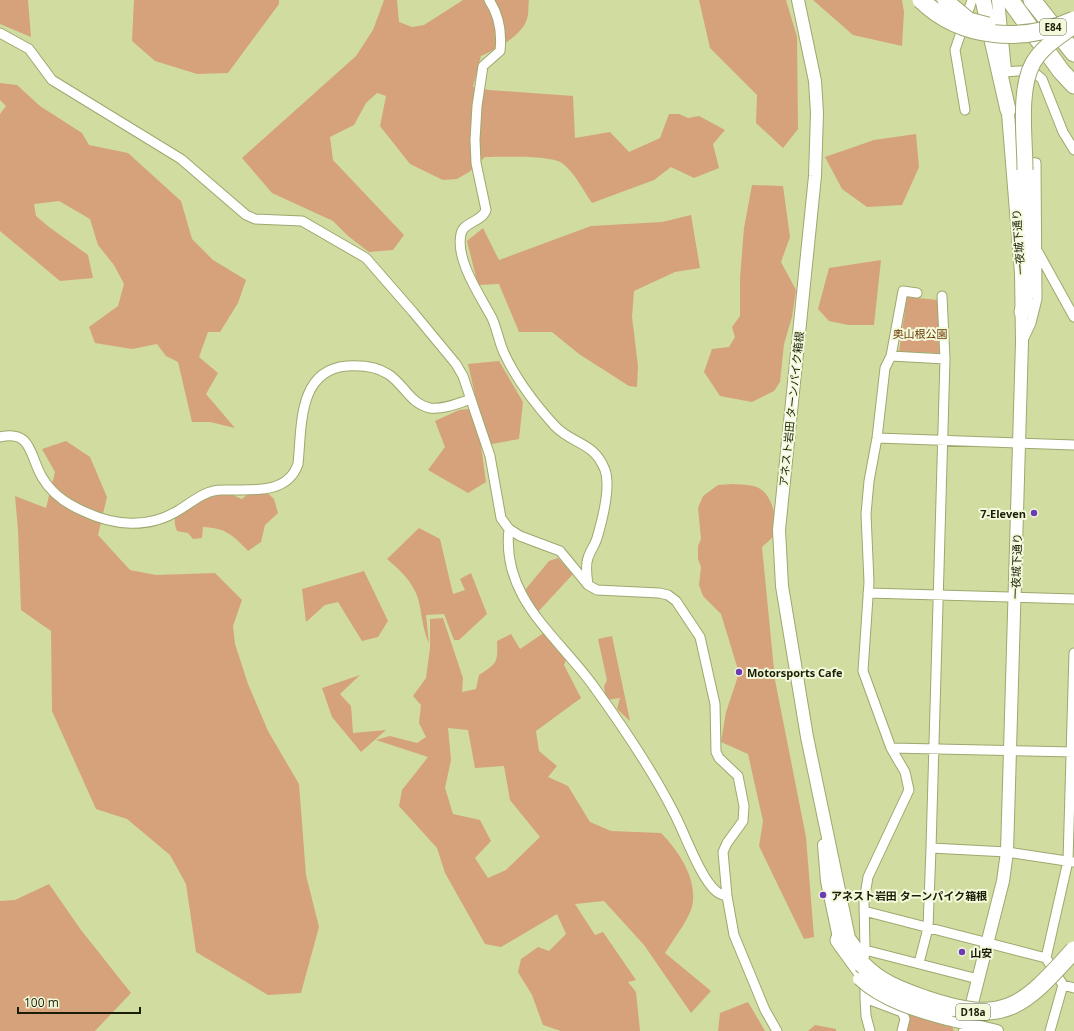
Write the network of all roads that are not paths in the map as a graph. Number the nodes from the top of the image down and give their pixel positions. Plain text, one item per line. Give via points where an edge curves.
1 (489, 0) edge
2 (798, 0) edge
3 (921, 0) edge
4 (931, 0) edge
5 (945, 0) edge
6 (972, 0) edge
7 (984, 0) edge
8 (998, 0) edge
9 (1010, 0) edge
10 (1032, 0) edge
11 (1045, 0) edge
12 (1074, 13) edge
13 (969, 20) junction
14 (1074, 20) edge
15 (1074, 26) edge
16 (0, 33) edge
17 (1074, 38) edge
18 (1074, 53) edge
19 (1005, 72) junction
20 (1074, 85) edge
21 (966, 110) dead end
22 (1008, 110) junction
23 (1074, 150) edge
24 (1013, 160) junction
25 (1038, 250) junction
26 (918, 293) dead end
27 (942, 296) dead end
28 (1022, 312) junction
29 (1074, 317) edge
30 (1022, 342) junction
31 (891, 356) junction
32 (945, 359) junction
33 (471, 399) junction
34 (0, 437) edge
35 (877, 438) junction
36 (943, 442) junction
37 (1019, 443) junction
38 (1074, 445) edge
39 (509, 529) junction
40 (588, 585) junction
41 (868, 593) junction
42 (939, 595) junction
43 (1015, 598) junction
44 (1074, 599) edge
45 (1074, 653) edge
46 (891, 748) junction
47 (935, 748) junction
48 (1010, 751) junction
49 (1073, 752) edge
50 (932, 848) junction
51 (1007, 852) junction
52 (1071, 862) edge
53 (727, 896) junction
54 (864, 911) junction
55 (928, 928) junction
56 (844, 939) joint
57 (987, 943) junction
58 (1074, 950) edge
59 (1046, 958) junction
60 (1074, 959) edge
61 (919, 963) junction
62 (862, 964) junction
63 (978, 979) junction
64 (1063, 985) junction
65 (1074, 988) edge
66 (865, 998) junction
67 (972, 1005) junction
68 (966, 1027) edge
69 (777, 1031) edge
70 (870, 1031) edge
71 (902, 1031) edge
72 (998, 1031) edge
73 (1050, 1031) edge

1 - 40 street via 498,19 501,40 500,51 483,66 477,106 476,163 486,210 461,233 461,249 476,291 492,319 504,352 516,374 555,426 596,452 607,475 597,538 588,556
2 - 56 street, アネスト岩田 ターンパイク箱根 / D18a via 815,81 815,176 779,530 779,561 807,737 823,818 827,881
3 - 14 highway, bridge via 955,24 981,32 1011,35 1037,32
4 - 13 highway via 948,13
5 - 13 highway, bridge
6 - 21 street via 955,50
7 - 22 highway
8 - 19 street, 一夜城下通り
9 - 20 highway
10 - 18 highway, E84, bridge
11 - 17 highway, E84, bridge
12 - 13 highway, bridge via 1047,23 1022,27 995,26
15 - 28 highway, bridge via 1046,47 1029,72 1024,104 1028,275 1027,295
16 - 33 street via 30,49 52,80 181,159 246,215 255,219 302,221 366,258 456,364
19 - 22 street, 一夜城下通り
19 - 23 street via 1031,70 1042,79 1063,132
22 - 24 street, 一夜城下通り
24 - 25 street via 1036,163
24 - 28 street, 一夜城下通り
25 - 29 street
25 - 30 street via 1036,299 1031,323
26 - 31 street via 903,291
27 - 32 street
28 - 30 street, 一夜城下通り
30 - 37 street, 一夜城下通り
31 - 32 street
31 - 35 street via 885,368
32 - 36 street
33 - 34 street via 445,407 431,408 415,402 398,382 379,369 352,366 332,370 318,379 306,397 296,473 286,483 258,490 219,490 203,495 169,516 140,524 111,521 70,505 42,478 25,441 9,435
33 - 39 street via 490,456 501,518
35 - 36 street
35 - 41 street via 866,514
36 - 37 street
36 - 42 street
37 - 38 street
37 - 43 street, 一夜城下通り
39 - 40 street via 520,536 560,551
39 - 53 street via 510,569 537,620 582,672 612,712 673,810 710,885
40 - 53 street via 603,592 668,595 680,605 700,637 715,704 716,752 738,776 744,806 743,821 722,852
41 - 42 street
41 - 46 street via 863,671
42 - 43 street
42 - 47 street
43 - 44 street
43 - 48 street, 一夜城下通り
45 - 49 street
46 - 47 street
46 - 54 street via 905,772 909,790 868,877
47 - 48 street
47 - 50 street
48 - 49 street
48 - 51 street, 一夜城下通り
49 - 52 street
50 - 51 street
50 - 55 street
51 - 52 street
51 - 57 street, 一夜城下通り via 1003,881
52 - 59 street
53 - 69 street via 735,939 765,1010
54 - 55 street
54 - 62 street
55 - 57 street
55 - 61 street
56 - 62 highway, D18a
57 - 59 street
57 - 63 street, 一夜城下通り
58 - 62 highway, D18a, bridge via 1030,995 1011,1006 984,1012 954,1009 891,987
59 - 64 street
60 - 62 highway via 1047,988 1025,1005 983,1017 954,1014 895,994 874,982
61 - 62 street
61 - 63 street
62 - 66 street
62 - 67 street via 891,979 951,1001
62 - 68 street, bridge via 868,987 900,1003
63 - 67 street, 一夜城下通り
64 - 65 street
64 - 73 street
66 - 70 street
66 - 71 street via 902,1012 905,1019
67 - 68 street, 一夜城下通り
68 - 72 street

